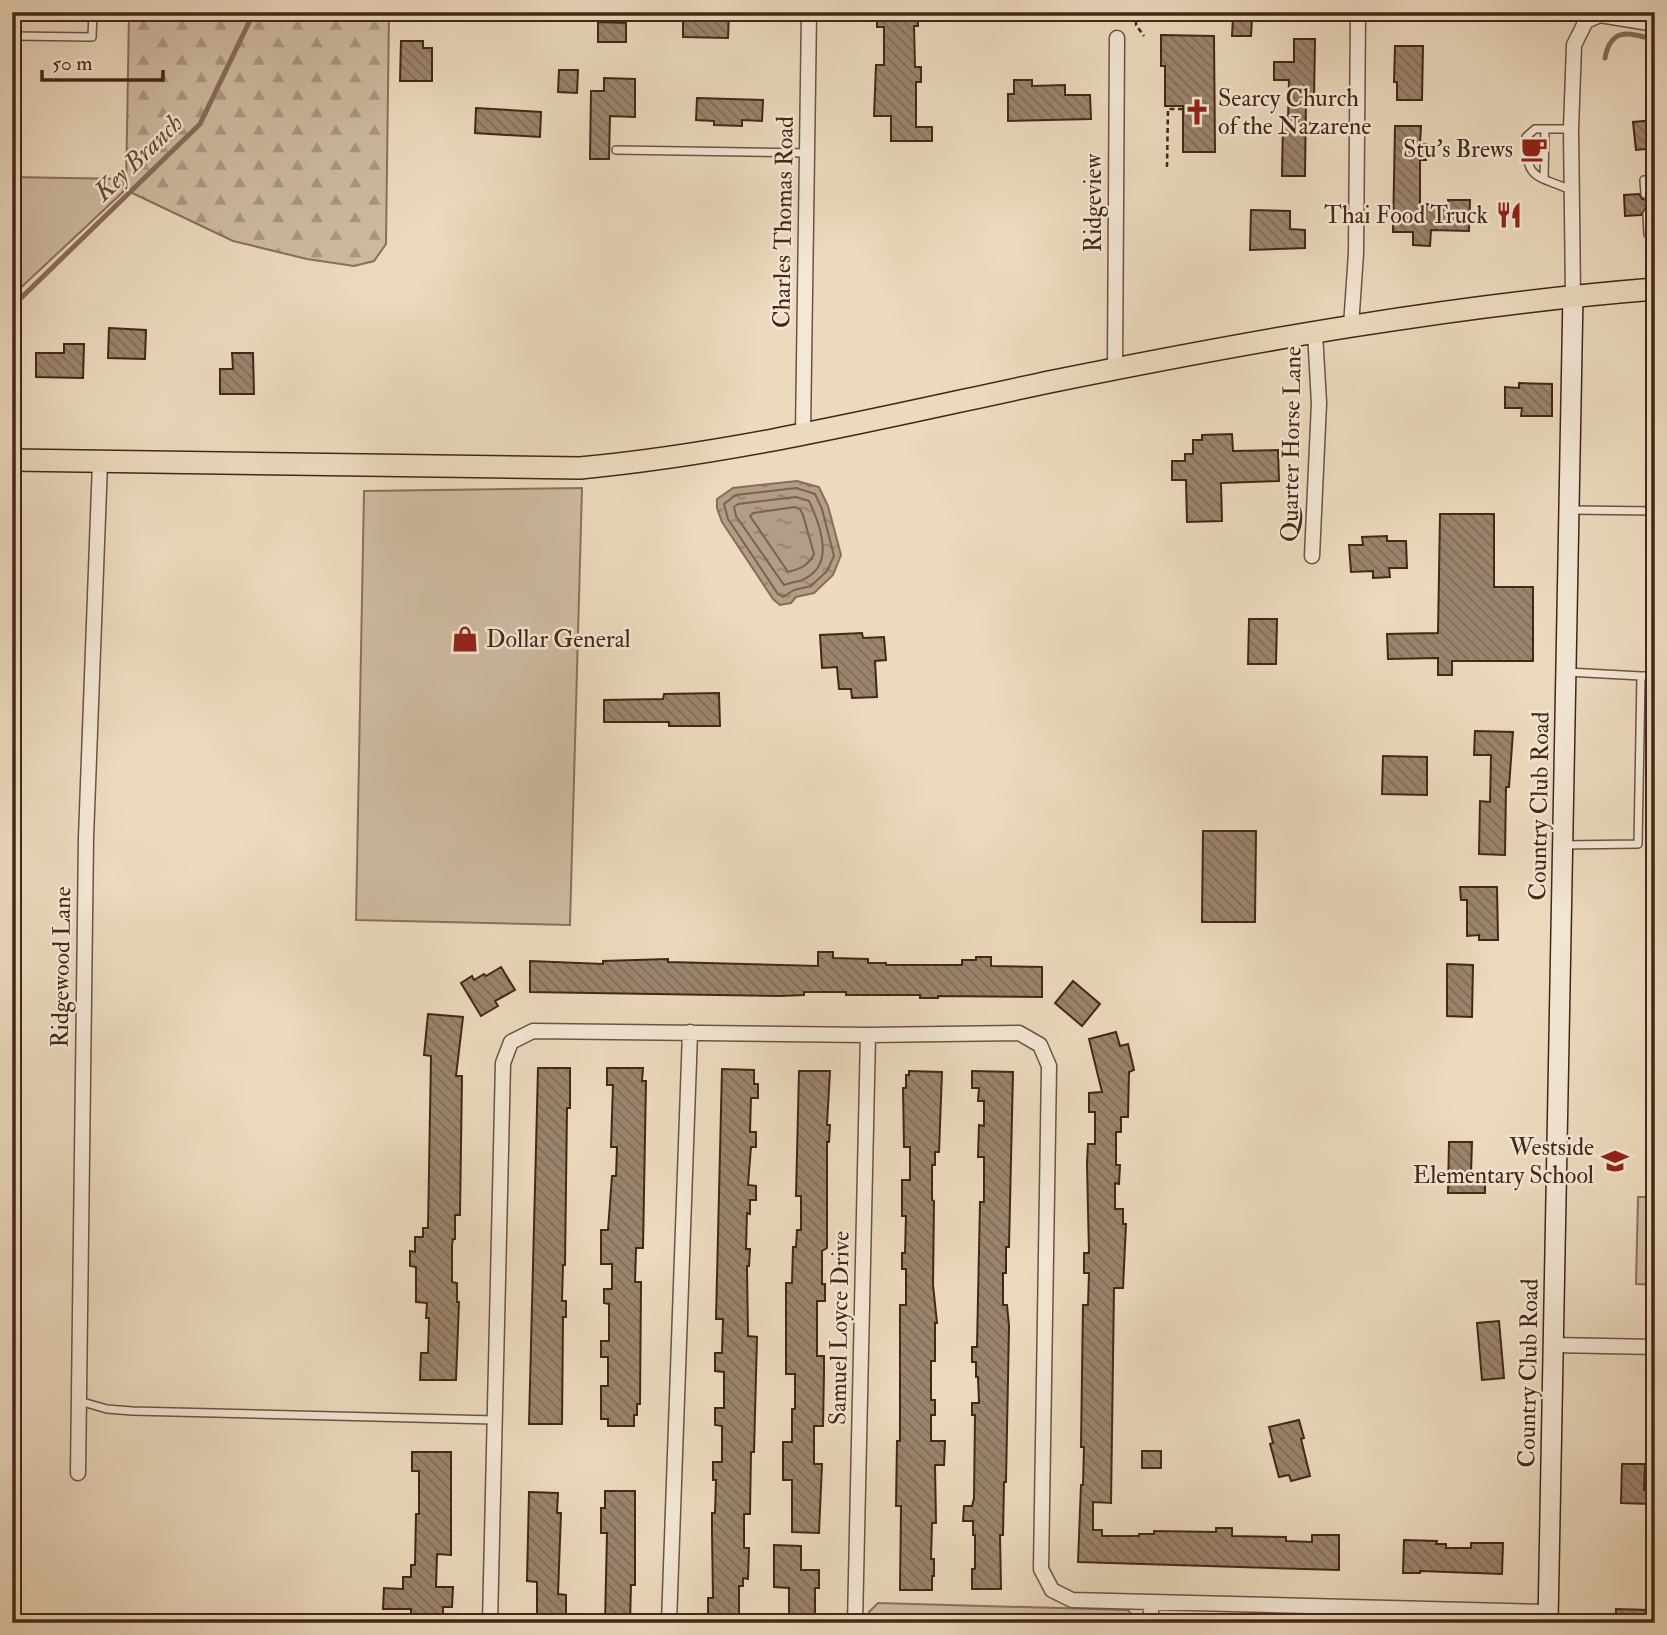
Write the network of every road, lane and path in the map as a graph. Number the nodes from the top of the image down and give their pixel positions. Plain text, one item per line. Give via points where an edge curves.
1 (93, 12) edge
2 (809, 12) edge
3 (1136, 12) edge
4 (1358, 12) edge
5 (1655, 24) edge
6 (12, 36) edge
7 (1144, 36) dead end
8 (1117, 38) dead end
9 (1183, 109) dead end
10 (1545, 129) junction
11 (1572, 129) junction
12 (616, 150) dead end
13 (807, 153) junction
14 (1167, 167) dead end
15 (1544, 178) junction
16 (1644, 180) dead end
17 (1572, 190) junction
18 (1645, 194) dead end
19 (1647, 214) dead end
20 (1648, 234) dead end
21 (1655, 289) edge
22 (1573, 295) junction
23 (1351, 326) junction
24 (1315, 333) junction
25 (1115, 369) junction
26 (803, 433) junction
27 (12, 460) edge
28 (100, 462) junction
29 (1569, 510) junction
30 (1655, 511) edge
31 (1312, 556) dead end
32 (1566, 672) junction
33 (1641, 676) junction
34 (1655, 676) edge
35 (1562, 845) junction
36 (690, 1032) junction
37 (868, 1035) junction
38 (1553, 1345) junction
39 (1655, 1347) edge
40 (78, 1401) junction
41 (494, 1420) junction
42 (78, 1473) dead end
43 (1151, 1602) junction
44 (1346, 1607) junction
45 (1548, 1618) edge
46 (490, 1623) edge
47 (669, 1623) edge
48 (855, 1623) edge
49 (1151, 1623) edge
50 (1345, 1623) edge

1 - 6 lane via 92,37
2 - 13 street, Charles Thomas Road
3 - 7 path via 1136,25
4 - 23 street
5 - 11 street, Country Club Road via 1612,15 1586,21 1574,45
8 - 25 street, Ridgeview
9 - 14 path via 1168,109
10 - 11 lane
10 - 15 lane
10 - 15 lane via 1525,136 1529,169
11 - 17 street, Country Club Road
12 - 13 lane
13 - 26 street, Charles Thomas Road
15 - 17 lane
16 - 18 lane
17 - 22 street, Country Club Road
19 - 20 lane
21 - 22 main road
22 - 23 main road
22 - 29 street, Country Club Road
23 - 24 main road
24 - 25 main road
24 - 31 street, Quarter Horse Lane via 1319,403
25 - 26 main road
26 - 28 main road via 642,462 580,468
27 - 28 main road
28 - 40 street, Ridgewood Lane via 85,852
29 - 30 lane
29 - 32 street, Country Club Road
32 - 33 lane
32 - 35 street, Country Club Road
33 - 34 lane
33 - 35 lane via 1638,844
35 - 38 street, Country Club Road
36 - 37 street
36 - 41 street via 533,1031 511,1042 503,1063
36 - 47 street
37 - 43 street via 1019,1033 1040,1045 1049,1066 1041,1569 1052,1590 1072,1600
37 - 48 street, Samuel Loyce Drive
38 - 39 street
38 - 45 street, Country Club Road
40 - 41 lane via 132,1411
40 - 42 street, Ridgewood Lane
41 - 46 street
43 - 44 street
43 - 49 street
44 - 45 street
44 - 50 street

